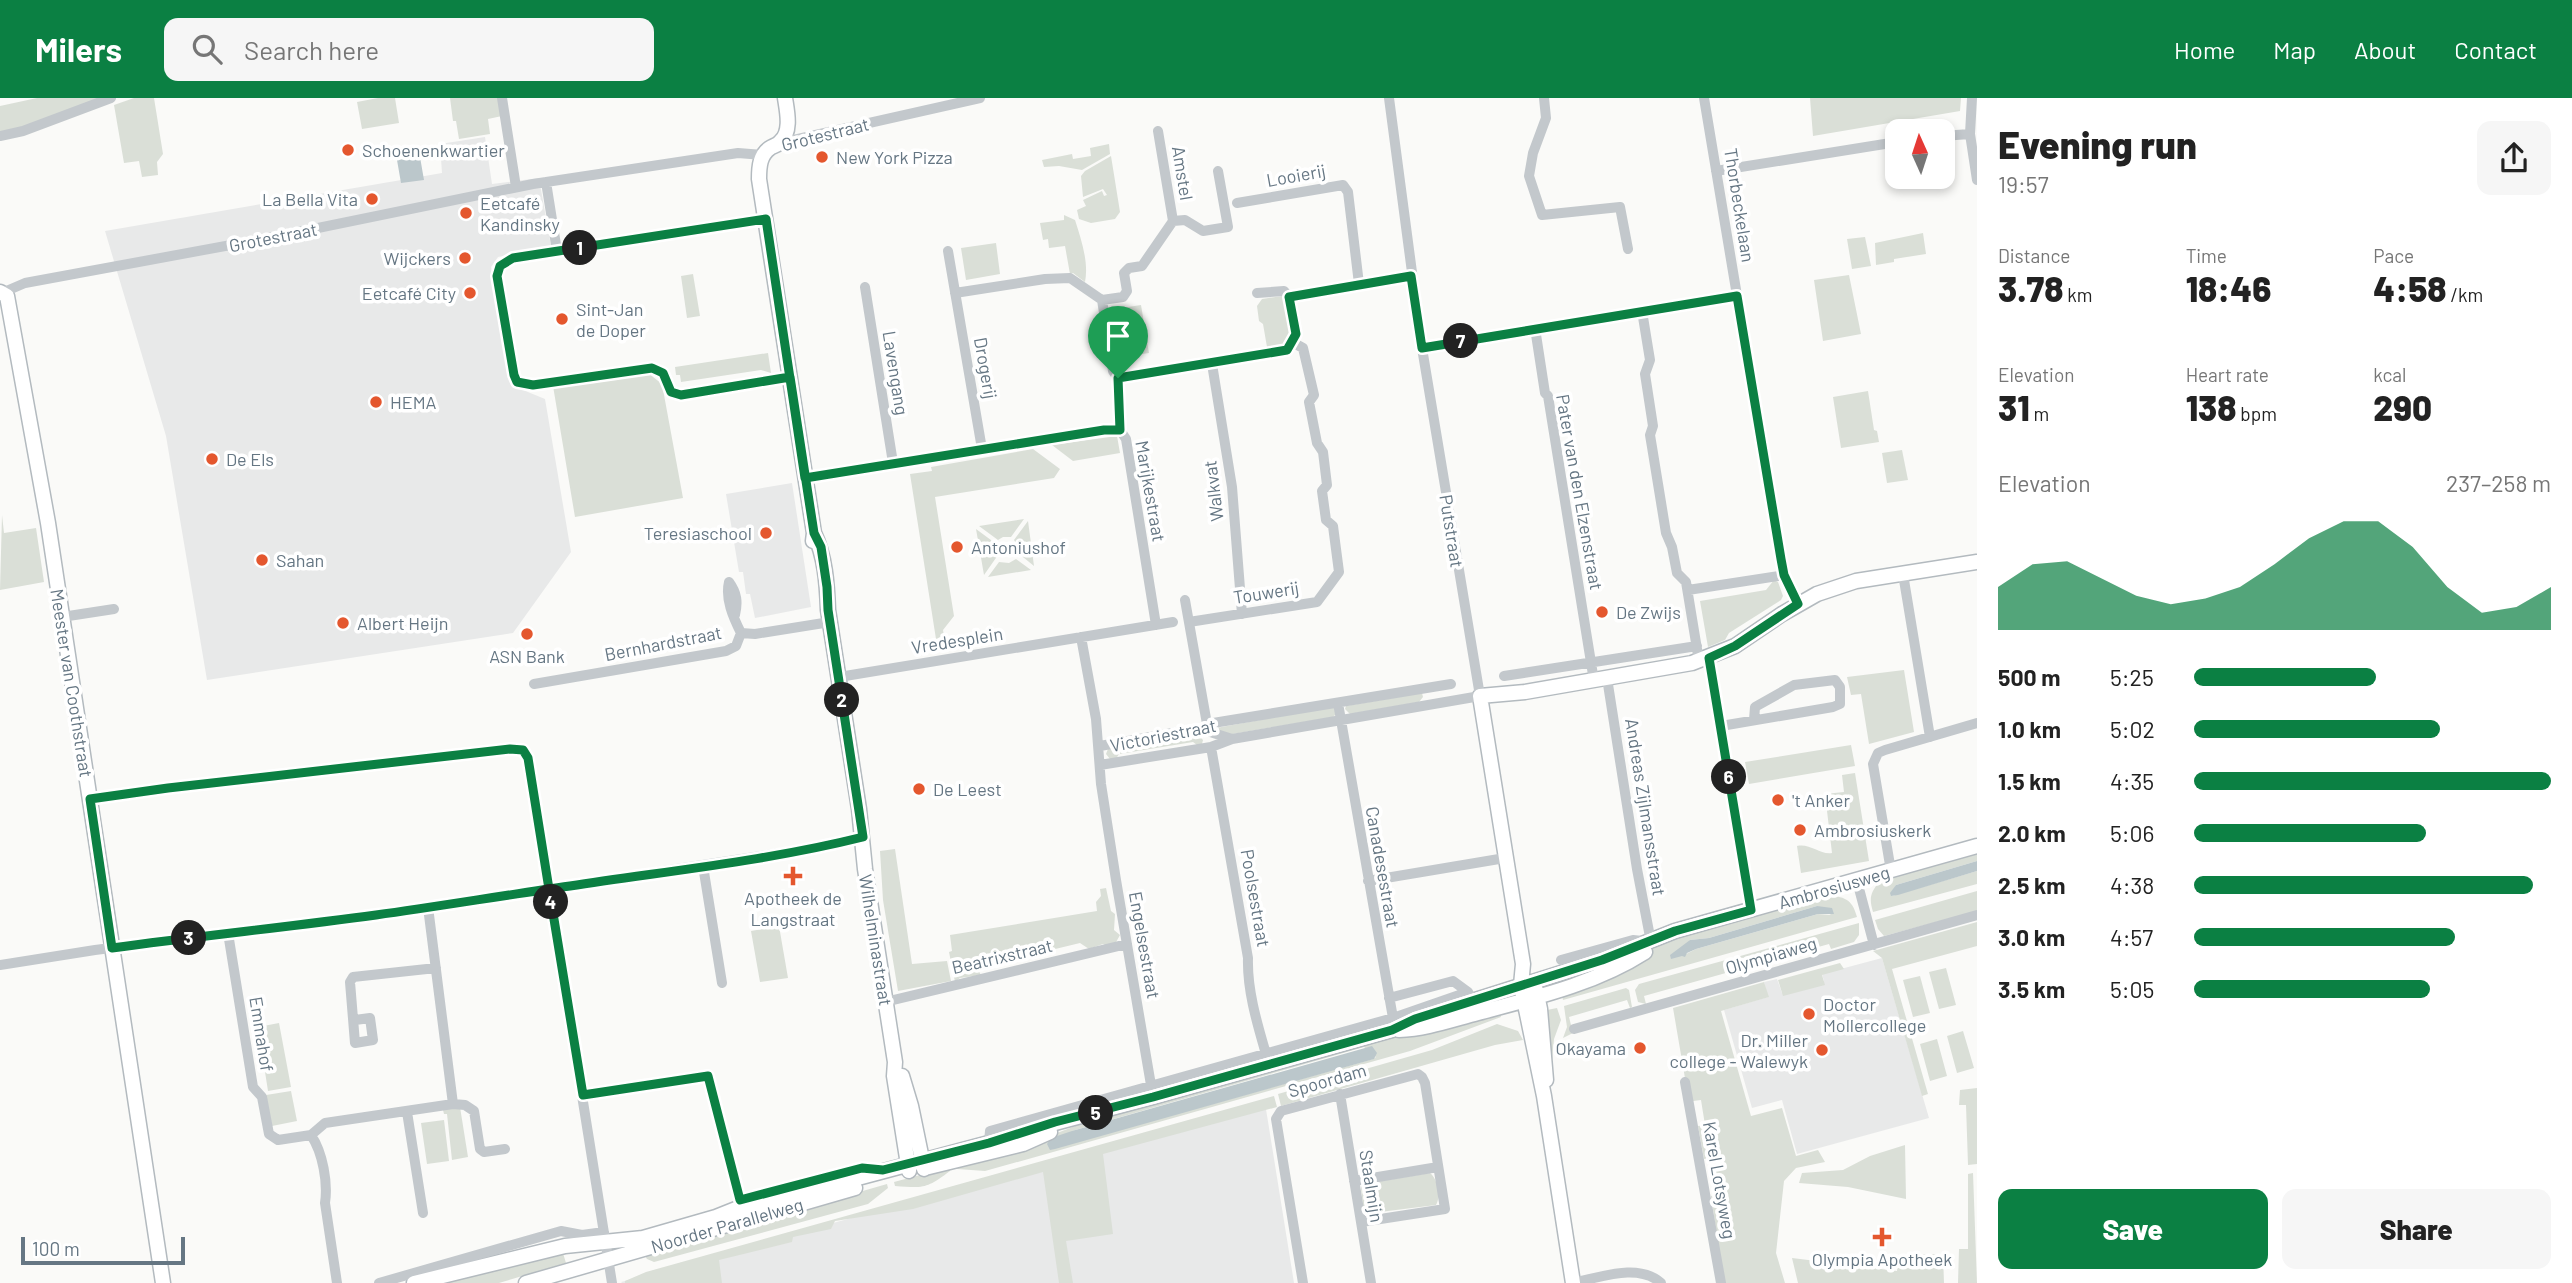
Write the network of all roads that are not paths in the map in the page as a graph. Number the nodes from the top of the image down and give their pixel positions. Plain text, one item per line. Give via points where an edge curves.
1 (111, 98) edge
2 (502, 98) edge
3 (785, 98) edge
4 (980, 98) edge
5 (1389, 98) edge
6 (1544, 98) edge
7 (1704, 98) edge
8 (1972, 98) edge
9 (1158, 131) dead end
10 (1970, 134) junction
11 (1955, 135) edge
12 (0, 136) edge
13 (780, 143) junction
14 (1885, 144) edge
15 (1975, 154) edge
16 (763, 155) junction
17 (1716, 171) junction
18 (1218, 172) dead end
19 (1977, 180) edge
20 (547, 182) junction
21 (516, 187) junction
22 (1237, 203) dead end
23 (766, 219) junction
24 (1173, 221) junction
25 (1628, 249) dead end
26 (557, 251) junction
27 (948, 251) dead end
28 (1411, 276) junction
29 (1359, 284) junction
30 (865, 287) dead end
31 (2, 292) edge
32 (955, 293) junction
33 (1257, 293) dead end
34 (1737, 296) junction
35 (1289, 297) junction
36 (1101, 300) junction
37 (1642, 311) junction
38 (1535, 328) junction
39 (1292, 342) junction
40 (1422, 348) junction
41 (1212, 364) junction
42 (790, 377) junction
43 (1118, 378) junction
44 (1120, 430) junction
45 (982, 449) junction
46 (893, 463) junction
47 (805, 478) junction
48 (1977, 562) edge
49 (1903, 574) junction
50 (1784, 575) junction
51 (1688, 590) junction
52 (1185, 600) dead end
53 (1798, 604) junction
54 (114, 609) dead end
55 (1242, 614) junction
56 (735, 615) dead end
57 (829, 616) junction
58 (62, 617) junction
59 (1173, 622) dead end
60 (1189, 622) junction
61 (1156, 625) junction
62 (741, 633) junction
63 (1081, 637) junction
64 (1701, 655) junction
65 (1591, 662) junction
66 (1522, 673) junction
67 (1504, 676) dead end
68 (839, 677) junction
69 (1601, 680) junction
70 (534, 684) dead end
71 (1451, 684) dead end
72 (1424, 689) junction
73 (1525, 692) junction
74 (1479, 696) junction
75 (1338, 703) junction
76 (1443, 703) junction
77 (1754, 720) junction
78 (1341, 721) junction
79 (1977, 723) edge
80 (1721, 726) junction
81 (1205, 727) junction
82 (1930, 737) junction
83 (1231, 739) junction
84 (1100, 746) junction
85 (1211, 747) junction
86 (1100, 765) junction
87 (90, 799) junction
88 (863, 837) junction
89 (1977, 846) edge
90 (1506, 858) junction
91 (703, 866) junction
92 (1891, 871) junction
93 (1368, 881) junction
94 (1857, 881) junction
95 (549, 889) junction
96 (428, 907) junction
97 (1751, 910) junction
98 (1977, 915) edge
99 (228, 933) junction
100 (1650, 936) junction
101 (1128, 944) junction
102 (1874, 945) junction
103 (112, 948) junction
104 (1561, 960) dead end
105 (1580, 961) junction
106 (0, 965) edge
107 (436, 968) junction
108 (722, 983) dead end
109 (1529, 991) junction
110 (1389, 998) junction
111 (885, 1002) junction
112 (1473, 1002) junction
113 (355, 1020) dead end
114 (1392, 1024) junction
115 (1574, 1029) dead end
116 (1266, 1054) junction
117 (1685, 1082) dead end
118 (1152, 1085) junction
119 (1340, 1094) junction
120 (583, 1095) junction
121 (453, 1104) junction
122 (407, 1112) junction
123 (1086, 1116) junction
124 (311, 1135) junction
125 (989, 1143) junction
126 (505, 1149) dead end
127 (916, 1166) junction
128 (1438, 1167) junction
129 (1354, 1181) junction
130 (742, 1209) junction
131 (423, 1213) dead end
132 (1361, 1223) junction
133 (605, 1236) junction
134 (608, 1260) junction
135 (163, 1283) edge
136 (337, 1283) edge
137 (379, 1283) edge
138 (414, 1283) edge
139 (526, 1283) edge
140 (612, 1283) edge
141 (1303, 1283) edge
142 (1370, 1283) edge
143 (1572, 1283) edge
144 (1661, 1283) edge
145 (1721, 1283) edge

1 - 12 street
2 - 21 street
3 - 13 main road via 788,125
4 - 13 street, Grotestraat
5 - 28 street, Putstraat
6 - 25 street via 1546,118 1529,176 1542,215 1620,207
7 - 17 street, Thorbeckelaan
8 - 10 street
9 - 24 street, Amstel
10 - 11 street
10 - 15 street
13 - 16 main road, Grotestraat
14 - 17 street
15 - 19 street
16 - 20 street, Grotestraat via 738,153
16 - 23 main road, Wilhelminastraat via 759,168
17 - 34 street, Thorbeckelaan
18 - 24 street, Amstel via 1228,227 1203,231 1185,220
20 - 21 street, Grotestraat
20 - 26 street
21 - 31 street, Grotestraat via 25,283
22 - 29 street, Looierij via 1343,185 1348,192
23 - 26 street
23 - 42 main road, Wilhelminastraat
24 - 36 street, Amstel via 1142,266 1124,273 1127,291 1123,297
26 - 42 street via 513,258 500,266 497,276 517,382 533,385 659,370 675,395
27 - 32 street, Drogerij
28 - 29 street
28 - 40 street, Putstraat
29 - 35 street
30 - 46 street, Lavengang
31 - 58 main road, Meester van Coothstraat via 7,296 25,391
32 - 36 street via 1070,278
32 - 45 street, Drogerij
33 - 35 street via 1283,291
34 - 37 street
34 - 50 street, Thorbeckelaan
35 - 39 street via 1296,334
36 - 43 street
37 - 38 street
37 - 51 street via 1650,360 1645,374 1653,426 1650,435 1666,533 1677,573
38 - 40 street
38 - 65 street, Pater van den Elzenstraat
39 - 41 street via 1287,350
39 - 55 street, Touwerij via 1303,348 1314,395 1310,402 1317,443 1324,452 1326,520 1333,526 1339,572 1317,602
40 - 74 street, Putstraat
41 - 43 street
41 - 55 street, Walkvat via 1233,487
42 - 47 main road, Wilhelminastraat
43 - 44 street
44 - 45 street, Marijkestraat
44 - 61 street, Marijkestraat via 1126,439
45 - 46 street, Marijkestraat
46 - 47 street, Marijkestraat
47 - 57 main road, Wilhelminastraat via 816,579
48 - 49 main road
49 - 53 main road via 1857,581
49 - 82 street
50 - 51 street
50 - 53 street, Thorbeckelaan
51 - 64 street
52 - 60 street
53 - 64 main road via 1735,646
54 - 58 street
55 - 60 street, Touwerij
56 - 62 street
57 - 62 street, Bernhardstraat via 755,634
57 - 68 main road, Wilhelminastraat
58 - 87 main road, Meester van Coothstraat
59 - 61 street, Vredesplein
60 - 81 street
61 - 63 street, Vredesplein
62 - 70 street, Bernhardstraat via 736,646 726,651
63 - 68 street, Vredesplein
63 - 84 street
64 - 65 street
64 - 69 main road via 1667,669
64 - 80 street
65 - 66 street
65 - 69 street, Pater van den Elzenstraat
66 - 67 street
66 - 73 street
68 - 88 main road, Wilhelminastraat
69 - 73 main road
69 - 100 street, Andreas Zijlmansstraat
71 - 72 street, Victoriestraat
72 - 75 street, Victoriestraat
72 - 76 street
73 - 74 main road
74 - 76 street, Victoriestraat
74 - 90 main road, Putstraat
75 - 78 street
75 - 81 street, Victoriestraat
76 - 78 street, Victoriestraat
77 - 77 street via 1755,707 1794,685 1835,680 1840,687 1840,705
77 - 80 street
78 - 83 street, Victoriestraat
78 - 93 street, Canadesestraat
79 - 82 street
80 - 97 street
81 - 83 street, Victoriestraat
81 - 84 street, Victoriestraat
82 - 92 street via 1878,753 1873,764
83 - 85 street, Victoriestraat
84 - 86 street
85 - 86 street, Victoriestraat
85 - 116 street, Poolsestraat via 1255,1017
86 - 101 street, Engelsestraat
87 - 95 street via 523,750
87 - 103 main road, Meester van Coothstraat
88 - 91 street
88 - 111 main road, Wilhelminastraat
89 - 92 main road, Ambrosiusweg
90 - 93 street
90 - 109 main road, Putstraat
91 - 95 street
91 - 108 street
92 - 94 main road, Ambrosiusweg
93 - 110 street, Canadesestraat
94 - 97 main road, Ambrosiusweg
94 - 102 street
95 - 96 street
95 - 120 street
96 - 99 street
96 - 107 street
97 - 100 main road, Ambrosiusweg
98 - 102 street, Olympiaweg
99 - 103 street
99 - 124 street, Emmahof via 253,1087 262,1097 269,1134 278,1140
100 - 105 main road, Ambrosiusweg
100 - 105 street, Ambrosiusweg
100 - 109 main road, Ambrosiusweg via 1644,952 1606,973
101 - 111 street, Beatrixstraat
101 - 118 street, Engelsestraat
102 - 115 street, Olympiaweg
103 - 106 street
103 - 135 main road, Meester van Coothstraat
104 - 105 street, Ambrosiusweg
105 - 109 main road, Ambrosiusweg
107 - 113 street via 353,977
107 - 121 street
109 - 112 main road, Noorder Parallelweg
109 - 143 main road, Putstraat via 1547,1076 1544,1096
110 - 112 street, Noorder Parallelweg via 1453,981
110 - 114 street, Canadesestraat
111 - 127 main road, Wilhelminastraat via 895,1062 911,1106
112 - 114 street, Noorder Parallelweg
112 - 114 main road, Noorder Parallelweg via 1420,1029
114 - 116 street, Noorder Parallelweg
114 - 123 main road, Noorder Parallelweg
116 - 118 street, Noorder Parallelweg
117 - 145 street, Karel Lotsyweg
118 - 125 street, Noorder Parallelweg via 990,1131
119 - 128 street, Spoordam via 1418,1074
119 - 129 street, Staalmijn
119 - 141 street, Spoordam via 1281,1111 1276,1119
120 - 130 street via 708,1076
120 - 133 street
121 - 122 street, Emmahof
121 - 126 street via 474,1111 480,1149
122 - 124 street, Emmahof via 325,1124
122 - 131 street
123 - 125 main road, Noorder Parallelweg
123 - 127 main road, Noorder Parallelweg via 1023,1144
124 - 136 street via 318,1146 327,1192
125 - 127 main road, Noorder Parallelweg
127 - 130 main road, Noorder Parallelweg
127 - 130 main road, Noorder Parallelweg via 883,1170
128 - 129 street
128 - 132 street, Spoordam via 1445,1209
129 - 132 street, Staalmijn
130 - 133 main road, Noorder Parallelweg via 643,1238
130 - 134 main road, Noorder Parallelweg
132 - 142 street, Staalmijn
133 - 134 street
133 - 137 street via 561,1231
133 - 138 main road, Noorder Parallelweg
134 - 139 main road, Noorder Parallelweg
134 - 140 street
143 - 144 street via 1634,1272 1647,1273

